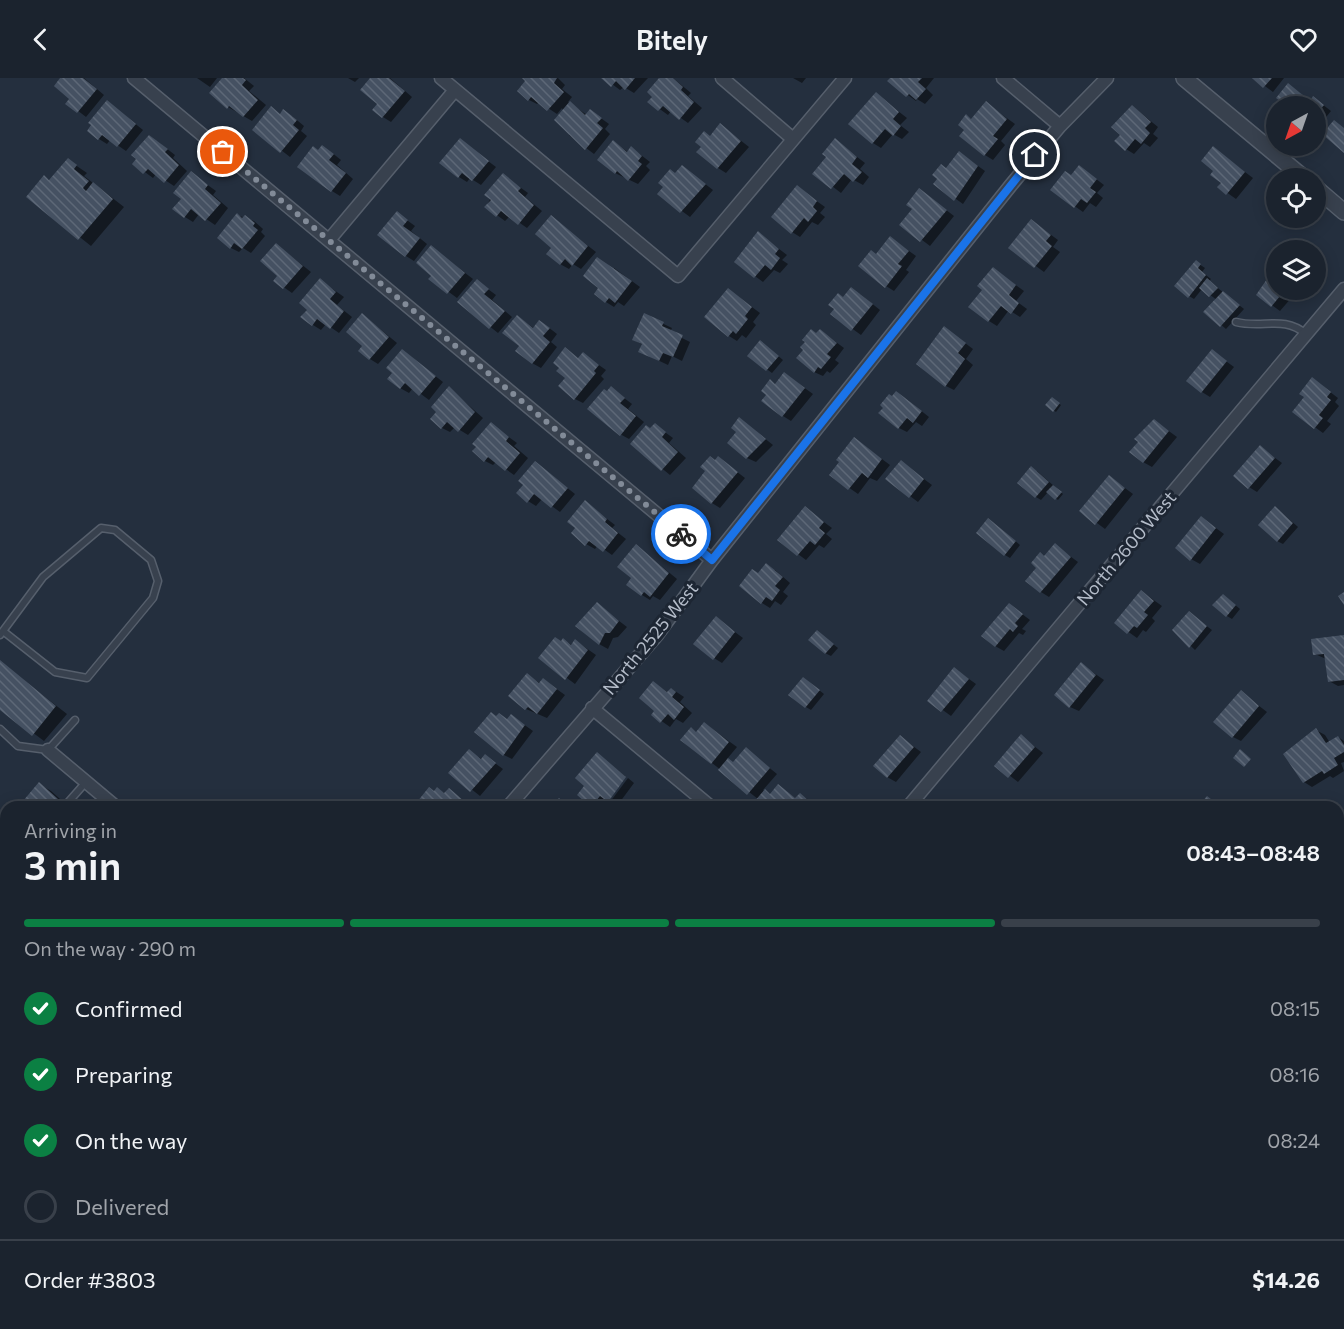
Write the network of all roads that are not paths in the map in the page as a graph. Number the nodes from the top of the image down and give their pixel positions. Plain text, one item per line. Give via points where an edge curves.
1 (134, 78) edge
2 (441, 78) edge
3 (722, 78) edge
4 (845, 78) edge
5 (1003, 78) edge
6 (1107, 78) edge
7 (1184, 78) edge
8 (455, 90) junction
9 (1060, 126) junction
10 (793, 139) junction
11 (1292, 168) edge
12 (1326, 197) edge
13 (1344, 212) edge
14 (329, 240) junction
15 (1344, 289) edge
16 (1236, 322) dead end
17 (1306, 334) junction
18 (712, 560) junction
19 (1, 633) edge
20 (592, 708) junction
21 (75, 720) dead end
22 (0, 729) edge
23 (48, 750) junction
24 (86, 782) junction
25 (69, 801) edge
26 (105, 801) edge
27 (513, 801) edge
28 (704, 801) edge
29 (913, 801) edge

1 - 14 street
2 - 8 street
3 - 10 street
4 - 10 street
5 - 9 street
6 - 9 street, North 2525 West
7 - 11 street
8 - 10 street via 678,276
8 - 14 street
9 - 18 street, North 2525 West
12 - 13 street
14 - 18 street
15 - 17 street, North 2600 West
16 - 17 lane via 1286,322
17 - 29 street, North 2600 West
18 - 20 street, North 2525 West via 657,635
19 - 19 lane via 43,577 101,528 115,530 151,560 158,581 153,598 87,678 55,672
20 - 27 street, North 2525 West
20 - 28 street
21 - 23 lane
22 - 23 lane via 18,746
23 - 24 street
24 - 25 lane
24 - 26 street

